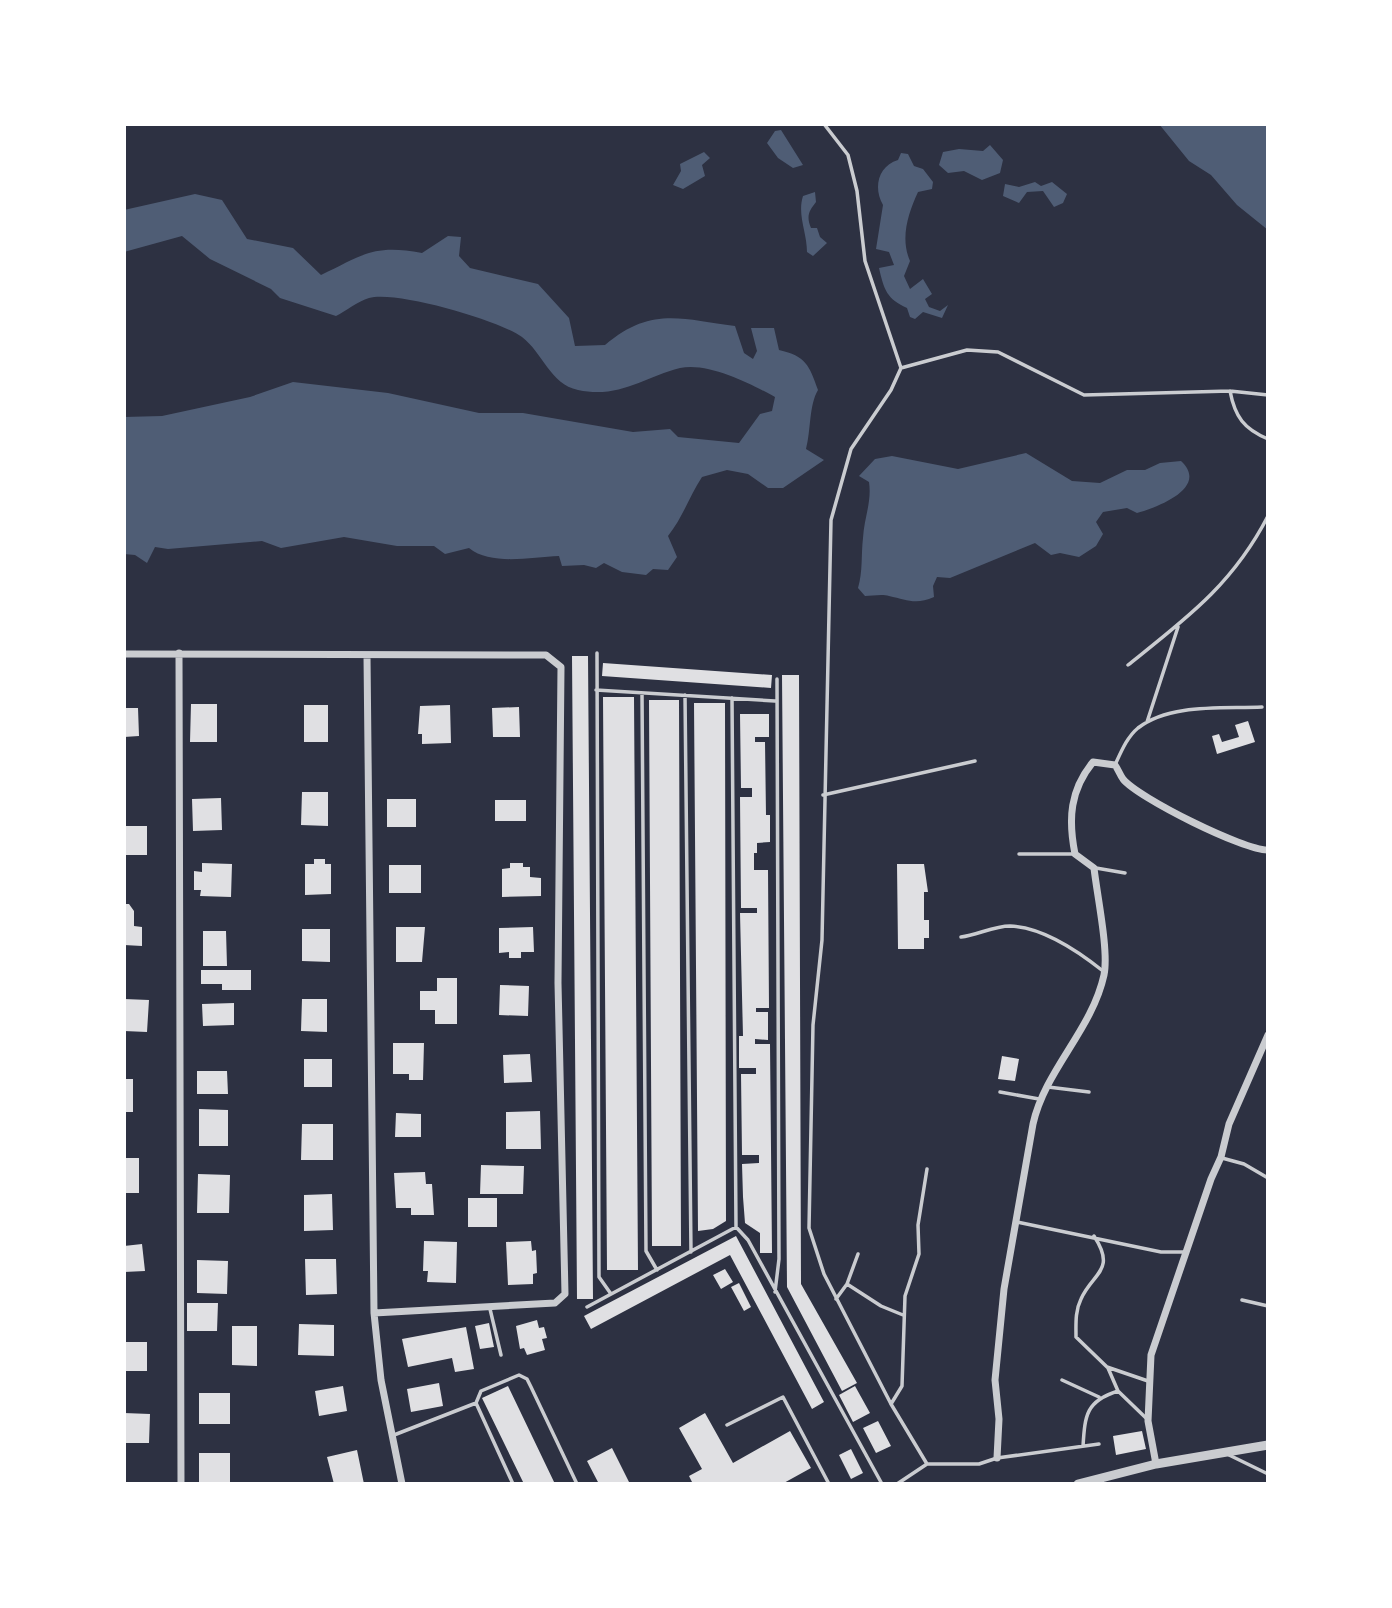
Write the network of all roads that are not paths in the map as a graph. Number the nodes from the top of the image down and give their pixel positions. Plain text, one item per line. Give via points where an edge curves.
1 (824, 124) edge
2 (901, 368) junction
3 (1230, 391) junction
4 (1268, 395) edge
5 (1268, 439) edge
6 (1268, 516) edge
7 (1178, 625) junction
8 (179, 653) junction
9 (597, 653) dead end
10 (124, 654) edge
11 (367, 656) junction
12 (1129, 665) dead end
13 (777, 679) dead end
14 (596, 690) junction
15 (642, 693) junction
16 (685, 695) junction
17 (732, 698) junction
18 (775, 701) junction
19 (1262, 707) dead end
20 (1147, 723) junction
21 (975, 761) dead end
22 (1115, 765) junction
23 (823, 795) junction
24 (1268, 850) edge
25 (1018, 854) dead end
26 (1075, 854) junction
27 (1094, 868) junction
28 (1125, 873) dead end
29 (961, 937) dead end
30 (1105, 972) junction
31 (1268, 1035) edge
32 (1045, 1087) junction
33 (1000, 1092) dead end
34 (1089, 1092) dead end
35 (1039, 1098) junction
36 (1221, 1157) junction
37 (928, 1169) dead end
38 (1268, 1178) edge
39 (1017, 1222) junction
40 (736, 1227) junction
41 (1094, 1236) junction
42 (691, 1252) junction
43 (1186, 1252) junction
44 (858, 1254) dead end
45 (657, 1270) junction
46 (847, 1284) junction
47 (775, 1292) junction
48 (611, 1294) junction
49 (836, 1298) junction
50 (1242, 1300) dead end
51 (1268, 1306) edge
52 (490, 1307) junction
53 (587, 1307) dead end
54 (374, 1313) junction
55 (903, 1315) junction
56 (501, 1355) dead end
57 (1107, 1367) junction
58 (1062, 1380) dead end
59 (1149, 1381) junction
60 (1118, 1391) junction
61 (1099, 1397) junction
62 (476, 1403) junction
63 (891, 1404) junction
64 (1149, 1421) junction
65 (727, 1425) dead end
66 (392, 1436) junction
67 (1099, 1444) dead end
68 (1268, 1445) edge
69 (1083, 1446) junction
70 (1222, 1451) junction
71 (996, 1458) junction
72 (927, 1464) junction
73 (1156, 1464) junction
74 (1268, 1474) edge
75 (181, 1484) edge
76 (402, 1484) edge
77 (513, 1484) edge
78 (577, 1484) edge
79 (829, 1484) edge
80 (882, 1484) edge
81 (897, 1484) edge
82 (1078, 1484) edge

1 - 2 lane via 848,155 865,261
2 - 3 lane via 967,350 998,352 1084,395
2 - 23 lane via 851,449 831,520 830,694
3 - 4 lane
3 - 5 lane via 1234,411 1248,430
6 - 7 lane via 1245,558
7 - 12 lane
7 - 20 lane
8 - 10 street
8 - 11 street
8 - 75 street
9 - 14 lane
11 - 52 street via 546,655 561,667 558,983 565,1294 555,1303
11 - 54 street
13 - 18 lane
14 - 15 lane
14 - 48 lane via 599,1277
15 - 16 lane
15 - 45 lane via 646,1251
16 - 17 lane
16 - 42 lane
17 - 18 lane
17 - 40 lane
18 - 47 lane via 779,1259
19 - 20 lane via 1158,715
20 - 22 lane via 1126,743
21 - 23 lane
22 - 24 street via 1133,787 1192,822
22 - 26 street via 1093,762 1084,774 1071,806
23 - 49 lane via 822,940 813,1025 809,1228
25 - 26 lane
26 - 27 street
27 - 28 lane
27 - 30 street
29 - 30 lane via 1007,926 1025,929 1078,951
30 - 32 street via 1095,1002
31 - 36 street via 1229,1124
32 - 34 lane
32 - 35 street
33 - 35 lane
35 - 39 street
36 - 38 lane
36 - 43 street
37 - 55 lane via 918,1225 919,1254
39 - 41 lane
39 - 71 street via 1004,1289 995,1380
40 - 42 lane
40 - 47 lane via 748,1240
41 - 43 lane via 1161,1252
41 - 57 lane via 1102,1248 1103,1264 1081,1297 1076,1337
42 - 45 lane
43 - 59 street via 1151,1354
44 - 46 lane
45 - 48 lane
46 - 49 lane
46 - 55 lane
47 - 80 lane
48 - 53 lane
49 - 63 lane
50 - 51 lane
52 - 54 street
52 - 56 lane
54 - 66 street
55 - 63 lane via 902,1387
57 - 59 lane
57 - 60 lane
58 - 61 lane
59 - 64 street
60 - 61 lane
60 - 64 lane
61 - 69 lane via 1088,1410
62 - 66 lane
62 - 77 lane
62 - 78 lane via 481,1391 519,1375 527,1378
63 - 72 lane
64 - 73 street
65 - 79 lane via 783,1397
66 - 76 street
67 - 69 lane
68 - 70 street
69 - 71 lane
70 - 73 street
70 - 74 lane
71 - 72 lane via 979,1464
72 - 81 lane
73 - 82 street

